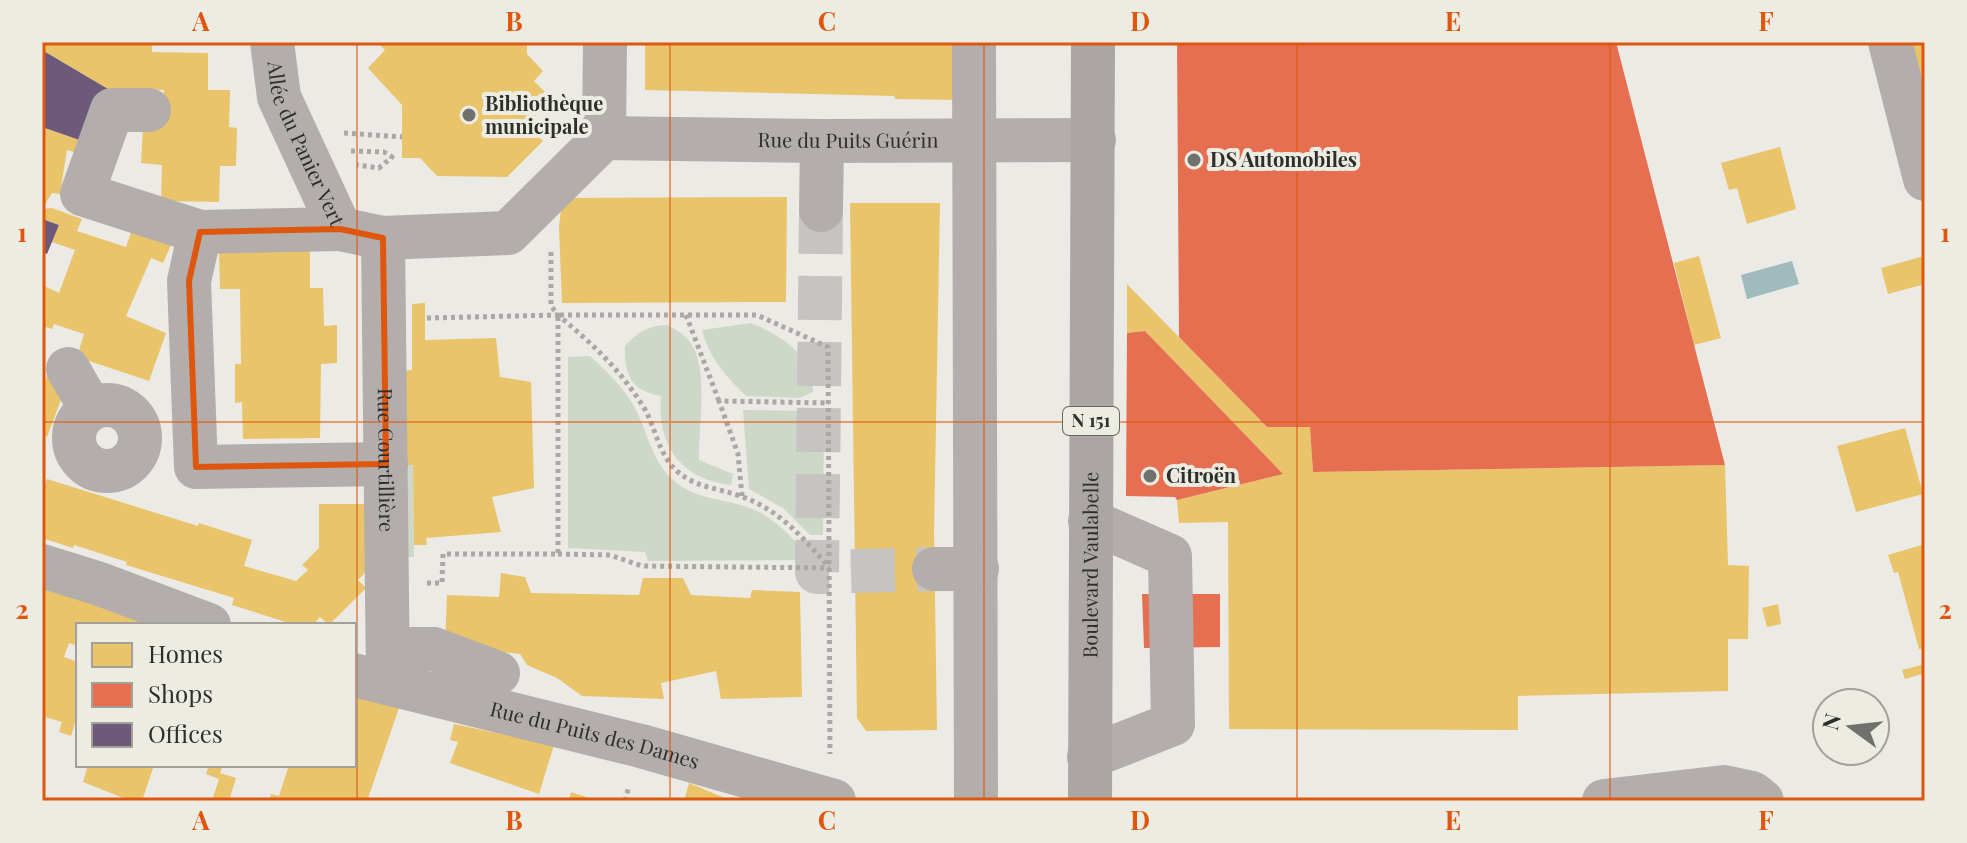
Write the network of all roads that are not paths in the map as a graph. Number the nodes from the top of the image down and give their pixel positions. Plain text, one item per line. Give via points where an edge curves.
1 (272, 42) edge
2 (605, 42) edge
3 (974, 42) edge
4 (1093, 42) edge
5 (1890, 42) edge
6 (149, 110) dead end
7 (604, 138) junction
8 (1094, 140) junction
9 (822, 141) junction
10 (974, 141) junction
11 (1925, 179) edge
12 (821, 210) tunnel mouth
13 (340, 229) junction
14 (200, 232) junction
15 (383, 238) junction
16 (68, 369) dead end
17 (69, 435) edge
18 (386, 464) junction
19 (196, 467) junction
20 (1090, 521) junction
21 (42, 566) edge
22 (203, 623) edge
23 (498, 673) dead end
24 (371, 679) edge
25 (1089, 757) junction
26 (826, 790) edge
27 (976, 801) edge
28 (1090, 801) edge
29 (1604, 801) edge
30 (1762, 801) edge

1 - 13 street, Allée du Panier Vert via 279,97 329,150
2 - 7 street
3 - 10 street
4 - 8 main road, Boulevard Vaulabelle / N 151
5 - 11 street
6 - 14 street via 112,110 82,194
7 - 9 street, Rue du Puits Guérin
7 - 15 street, Allée du Panier Vert via 508,233
8 - 10 street, Rue du Puits Guérin
8 - 20 main road, Boulevard Vaulabelle / N 151
9 - 10 street, Rue du Puits Guérin
9 - 12 street
10 - 27 street via 956,569
13 - 14 street
13 - 15 street, Allée du Panier Vert
14 - 19 street via 189,281
15 - 18 street, Rue Courtillière
16 - 17 street
17 - 19 street via 86,464 105,472 125,467 137,451
18 - 19 street
18 - 24 street, Rue Courtillière
20 - 25 main road, Boulevard Vaulabelle / N 151
20 - 25 street via 1170,556 1173,724
21 - 22 street
23 - 24 street via 434,649 403,649
24 - 26 street, Rue du Puits des Dames
25 - 28 main road, Boulevard Vaulabelle / N 151
29 - 30 street via 1724,787 1752,793

